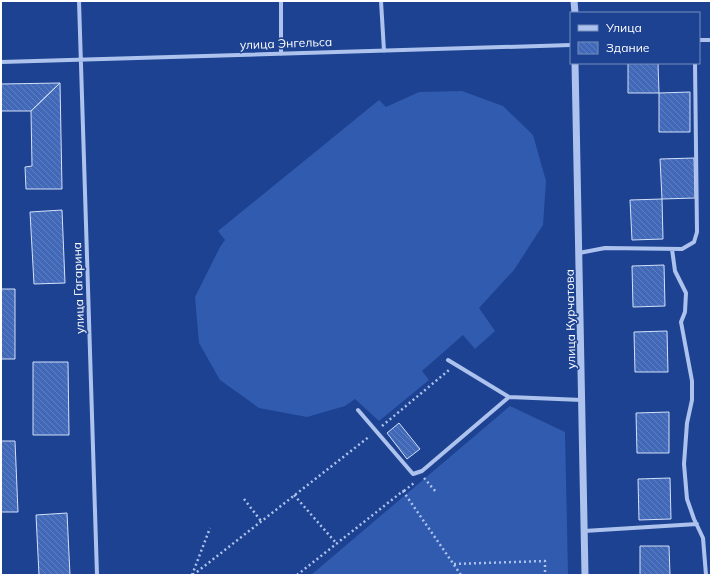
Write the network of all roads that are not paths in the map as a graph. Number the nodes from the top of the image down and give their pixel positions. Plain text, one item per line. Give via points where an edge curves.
1 (79, 1) edge
2 (281, 1) edge
3 (381, 1) edge
4 (574, 1) edge
5 (574, 12) edge
6 (700, 40) edge
7 (711, 40) edge
8 (570, 45) edge
9 (384, 51) junction
10 (281, 54) junction
11 (80, 60) junction
12 (1, 62) edge
13 (575, 64) edge
14 (694, 64) edge
15 (672, 249) junction
16 (579, 253) junction
17 (448, 360) dead end
18 (509, 397) junction
19 (582, 400) junction
20 (358, 410) dead end
21 (697, 524) junction
22 (584, 530) junction
23 (97, 575) edge
24 (585, 575) edge
25 (706, 575) edge

1 - 11 street, улица Гагарина
2 - 10 street
3 - 9 street
4 - 5 street
6 - 7 street
8 - 9 street, улица Энгельса
9 - 10 street, улица Энгельса
10 - 11 street, улица Энгельса
11 - 12 street, улица Энгельса
11 - 23 street, улица Гагарина
13 - 16 street, улица Курчатова
14 - 15 street via 697,232 694,242 682,249
15 - 16 street via 605,248
15 - 21 street via 675,271 686,292 685,312 681,322 692,381 684,464 687,499
16 - 19 street, улица Курчатова
17 - 18 street
18 - 19 street
18 - 20 street via 422,471 413,474
19 - 22 street, улица Курчатова
21 - 22 street
21 - 25 street via 703,538
22 - 24 street, улица Курчатова

